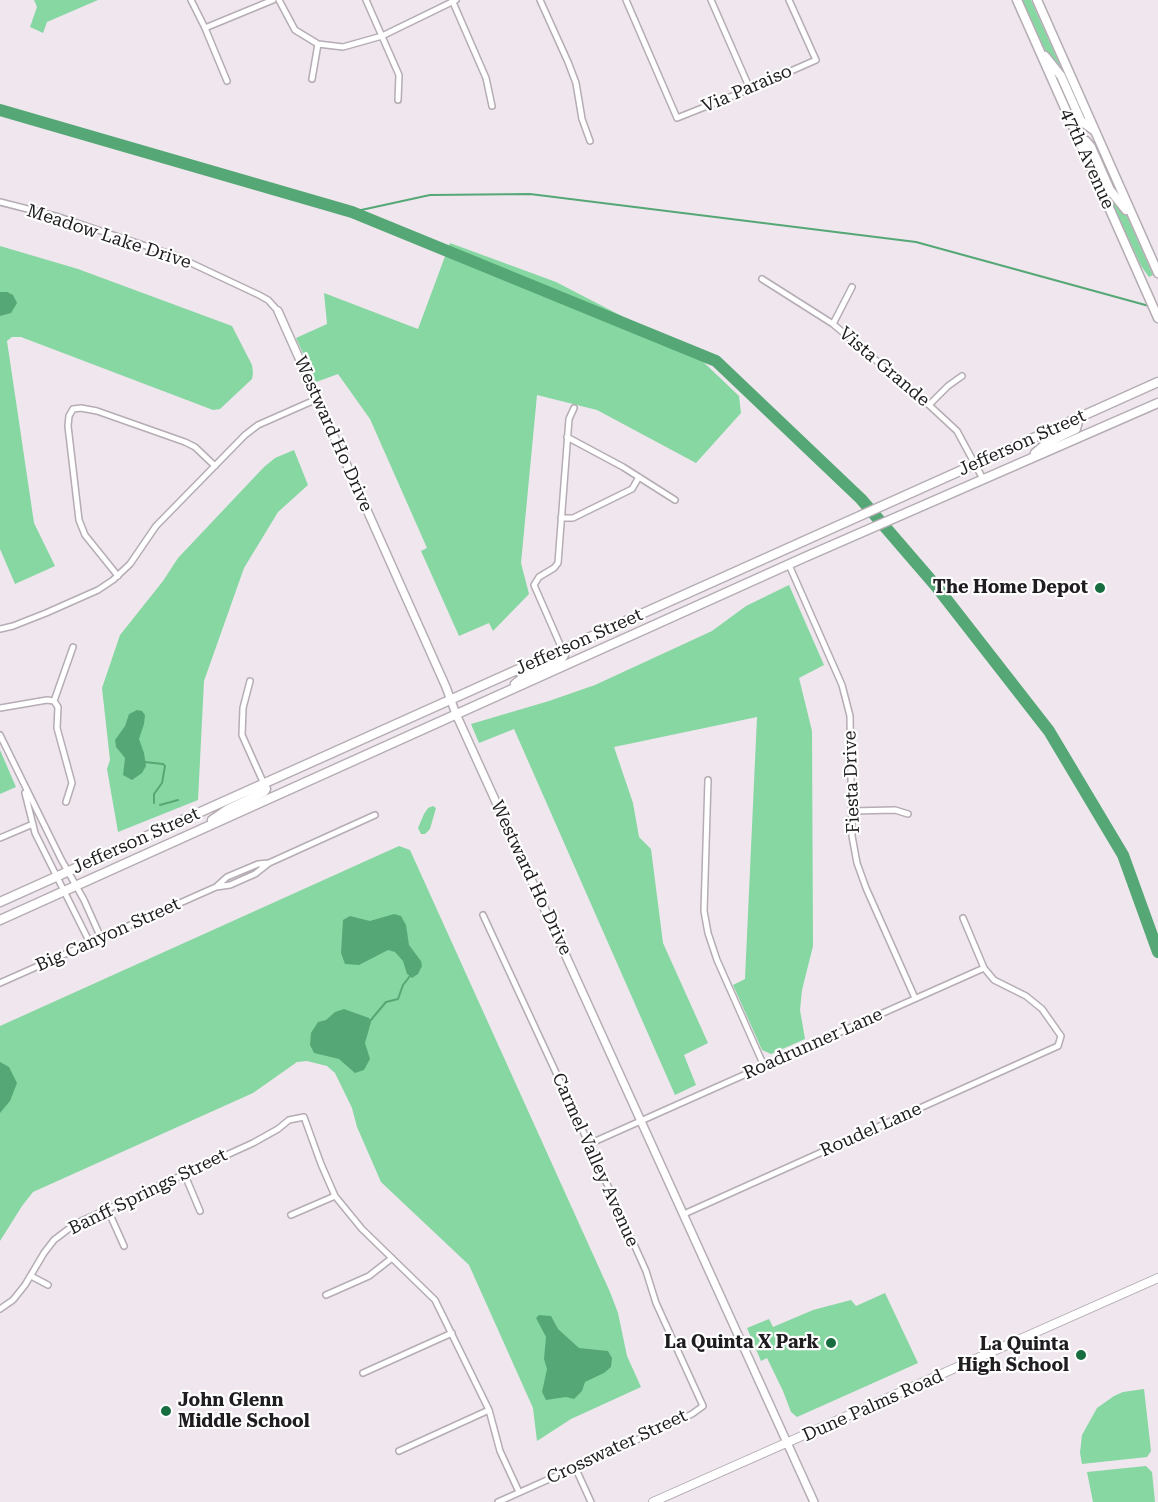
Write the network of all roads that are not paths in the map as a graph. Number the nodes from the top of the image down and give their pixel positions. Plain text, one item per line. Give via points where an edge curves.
1 (191, 0) edge
2 (273, 0) edge
3 (279, 0) edge
4 (366, 0) edge
5 (454, 0) edge
6 (540, 0) edge
7 (626, 0) edge
8 (711, 0) edge
9 (789, 0) edge
10 (1017, 0) edge
11 (1037, 0) edge
12 (206, 28) junction
13 (382, 36) junction
14 (318, 44) junction
15 (1037, 46) junction
16 (312, 79) dead end
17 (227, 81) dead end
18 (750, 89) junction
19 (398, 100) dead end
20 (492, 106) dead end
21 (1095, 131) junction
22 (1078, 138) junction
23 (590, 141) dead end
24 (0, 202) edge
25 (1134, 219) junction
26 (1158, 273) edge
27 (762, 279) dead end
28 (852, 287) dead end
29 (278, 311) joint
30 (1158, 318) edge
31 (833, 324) junction
32 (962, 376) dead end
33 (1158, 382) edge
34 (317, 399) junction
35 (1158, 403) edge
36 (930, 405) junction
37 (574, 408) dead end
38 (1078, 418) junction
39 (567, 437) junction
40 (1025, 460) junction
41 (976, 464) junction
42 (215, 466) junction
43 (639, 477) junction
44 (983, 479) junction
45 (675, 500) dead end
46 (561, 518) junction
47 (789, 565) junction
48 (118, 576) junction
49 (0, 629) edge
50 (73, 647) dead end
51 (562, 649) junction
52 (250, 681) dead end
53 (505, 692) junction
54 (451, 699) junction
55 (54, 701) junction
56 (0, 708) edge
57 (456, 714) junction
58 (0, 735) edge
59 (708, 780) dead end
60 (22, 782) junction
61 (264, 784) junction
62 (66, 802) dead end
63 (851, 811) junction
64 (908, 814) dead end
65 (375, 815) dead end
66 (33, 824) junction
67 (191, 834) junction
68 (0, 838) edge
69 (68, 872) junction
70 (57, 877) junction
71 (76, 885) junction
72 (64, 891) junction
73 (0, 902) edge
74 (483, 915) dead end
75 (963, 918) dead end
76 (0, 920) edge
77 (101, 938) junction
78 (90, 943) junction
79 (984, 968) junction
80 (0, 983) edge
81 (915, 998) junction
82 (764, 1066) junction
83 (642, 1120) junction
84 (589, 1144) junction
85 (184, 1173) junction
86 (335, 1196) junction
87 (107, 1208) junction
88 (200, 1210) dead end
89 (684, 1214) junction
90 (291, 1215) dead end
91 (124, 1246) dead end
92 (392, 1258) junction
93 (31, 1276) junction
94 (1154, 1280) edge
95 (48, 1285) dead end
96 (326, 1295) dead end
97 (0, 1309) edge
98 (452, 1333) junction
99 (363, 1373) dead end
100 (703, 1406) joint
101 (489, 1410) junction
102 (789, 1443) junction
103 (399, 1451) dead end
104 (575, 1467) junction
105 (519, 1492) junction
106 (498, 1502) edge
107 (591, 1502) edge
108 (653, 1502) edge
109 (814, 1502) edge

1 - 12 street
2 - 12 street
3 - 14 street via 295,30
4 - 13 street
5 - 13 street
5 - 20 street via 486,78
6 - 23 street via 576,83
7 - 18 street, Via Paraiso via 677,118
8 - 18 street
9 - 18 street, Via Paraiso via 816,60
10 - 15 main road, 47th Avenue
11 - 21 main road, 47th Avenue
12 - 17 street
13 - 14 street via 343,47
13 - 19 street via 399,75
14 - 16 street
15 - 21 main road via 1061,76 1081,121
15 - 22 main road, 47th Avenue
21 - 25 main road, 47th Avenue
22 - 25 main road via 1091,147 1110,190
22 - 30 main road, 47th Avenue
24 - 29 street, Meadow Lake Drive via 176,256 259,295
25 - 26 main road, 47th Avenue
27 - 31 street, Vista Grande
28 - 31 street
29 - 34 street, Westward Ho Drive
31 - 36 street, Vista Grande
32 - 36 street
33 - 38 main road, Jefferson Street
34 - 42 street via 258,425
34 - 54 street, Westward Ho Drive
35 - 40 main road, Jefferson Street
36 - 41 street, Vista Grande via 957,431
37 - 39 street
38 - 40 main road via 1076,429 1047,443
38 - 41 main road, Jefferson Street
39 - 43 street
39 - 46 street
40 - 44 main road, Jefferson Street
41 - 44 street, Vista Grande
41 - 51 main road, Jefferson Street
42 - 48 street via 156,526
42 - 48 street via 185,442 87,409 73,409 68,426 79,520 85,535
43 - 45 street
43 - 46 street via 632,489 573,518
44 - 47 main road, Jefferson Street
46 - 51 street via 558,562 534,585
47 - 53 main road, Jefferson Street
47 - 63 street, Fiesta Drive via 842,685 850,716
48 - 49 street via 98,590 46,614
50 - 55 street
51 - 53 main road via 562,658 529,673
51 - 54 main road, Jefferson Street
52 - 61 street via 242,735
53 - 57 main road, Jefferson Street
54 - 57 street, Westward Ho Drive
54 - 61 main road, Jefferson Street
55 - 56 street
55 - 62 street via 72,783
57 - 67 main road, Jefferson Street
57 - 83 street, Westward Ho Drive
58 - 60 street
59 - 82 street via 704,911 708,933
60 - 66 street
60 - 69 street
61 - 67 main road via 264,792 228,809
61 - 69 main road, Jefferson Street
63 - 64 street via 895,810
63 - 81 street, Fiesta Drive via 857,863
65 - 77 street, Big Canyon Street via 269,863 227,877 216,887
66 - 68 street
66 - 70 street
67 - 71 main road, Jefferson Street
69 - 70 main road, Jefferson Street
69 - 71 street
70 - 72 street
70 - 73 main road, Jefferson Street
71 - 72 main road, Jefferson Street
71 - 77 street
72 - 76 main road, Jefferson Street
72 - 78 street
74 - 84 street, Carmel Valley Avenue
75 - 79 street
77 - 78 street, Big Canyon Street
78 - 80 street, Big Canyon Street
79 - 81 street, Roadrunner Lane
79 - 89 street, Roudel Lane via 994,980 1042,1009 1061,1036 1058,1046
81 - 82 street, Roadrunner Lane
82 - 83 street, Roadrunner Lane
83 - 84 street, Roadrunner Lane
83 - 89 street, Westward Ho Drive
84 - 100 street, Carmel Valley Avenue
85 - 86 street, Banff Springs Street via 253,1143 289,1120 304,1117
85 - 87 street, Banff Springs Street
85 - 88 street
86 - 90 street
86 - 92 street
87 - 91 street
87 - 93 street, Banff Springs Street via 54,1240
89 - 102 street, Westward Ho Drive
92 - 96 street via 369,1276
92 - 98 street via 435,1300
93 - 95 street
93 - 97 street, Banff Springs Street via 13,1300
94 - 102 main road, Dune Palms Road
98 - 99 street
98 - 101 street
100 - 104 street, Crosswater Street
101 - 103 street
101 - 105 street via 500,1451
102 - 108 main road, Dune Palms Road
102 - 109 street, Westward Ho Drive
104 - 105 street, Crosswater Street
104 - 107 street
105 - 106 street, Crosswater Street

